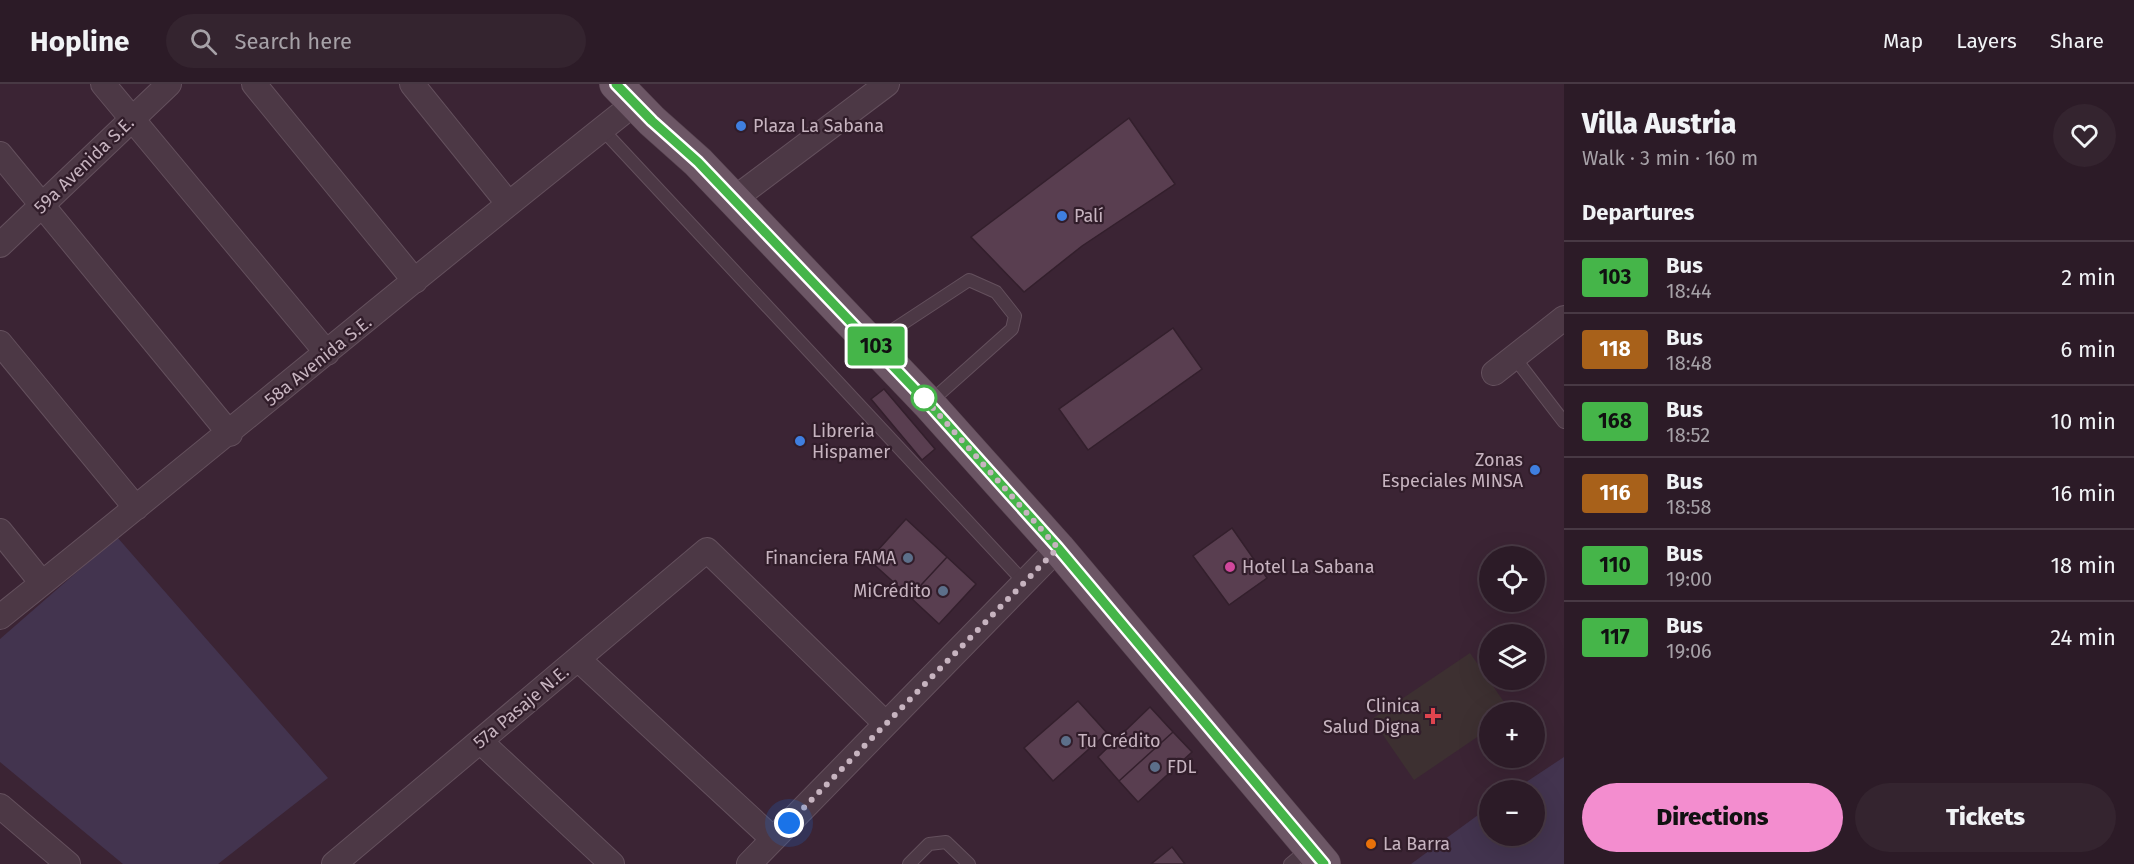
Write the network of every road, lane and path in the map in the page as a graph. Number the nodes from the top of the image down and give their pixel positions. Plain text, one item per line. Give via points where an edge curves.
1 (103, 84) edge
2 (169, 84) edge
3 (254, 84) edge
4 (412, 84) edge
5 (887, 84) edge
6 (625, 94) edge
7 (132, 119) junction
8 (602, 129) junction
9 (0, 154) edge
10 (734, 199) junction
11 (508, 204) junction
12 (42, 205) junction
13 (0, 245) edge
14 (415, 281) junction
15 (1564, 318) edge
16 (0, 343) edge
17 (873, 343) junction
18 (327, 353) junction
19 (1514, 357) junction
20 (1494, 373) dead end
21 (928, 403) junction
22 (1564, 422) edge
23 (230, 434) junction
24 (136, 508) junction
25 (0, 531) edge
26 (1058, 548) junction
27 (1024, 582) junction
28 (42, 583) junction
29 (0, 617) edge
30 (578, 659) junction
31 (886, 724) junction
32 (480, 741) junction
33 (0, 806) edge
34 (773, 839) junction
35 (350, 859) edge
36 (1308, 859) edge
37 (68, 864) edge
38 (612, 864) edge
39 (748, 864) edge
40 (909, 864) edge
41 (969, 864) edge

1 - 7 street
2 - 7 street, 59a Avenida S.E.
3 - 14 street
4 - 11 street
5 - 10 street
6 - 8 street, 58a Avenida S.E.
6 - 10 main road
7 - 12 street, 59a Avenida S.E.
7 - 18 street
8 - 11 street, 58a Avenida S.E.
8 - 27 lane
9 - 12 street
10 - 17 main road
11 - 14 street, 58a Avenida S.E.
12 - 13 street, 59a Avenida S.E.
12 - 23 street
14 - 18 street, 58a Avenida S.E.
15 - 19 street
16 - 24 street
17 - 21 main road
17 - 21 lane via 969,280 996,292 1015,316 1012,329
18 - 23 street, 58a Avenida S.E.
19 - 20 street
19 - 22 lane
21 - 26 main road
23 - 24 street, 58a Avenida S.E.
24 - 28 street, 58a Avenida S.E.
25 - 28 street
26 - 27 street
26 - 36 main road
27 - 31 street
28 - 29 street, 58a Avenida S.E.
30 - 31 street, 57a Pasaje N.E. via 707,550
30 - 32 street, 57a Pasaje N.E.
30 - 34 street
31 - 34 street
32 - 35 street, 57a Pasaje N.E.
32 - 38 street
33 - 37 street
34 - 39 street
40 - 41 lane via 929,844 946,842

